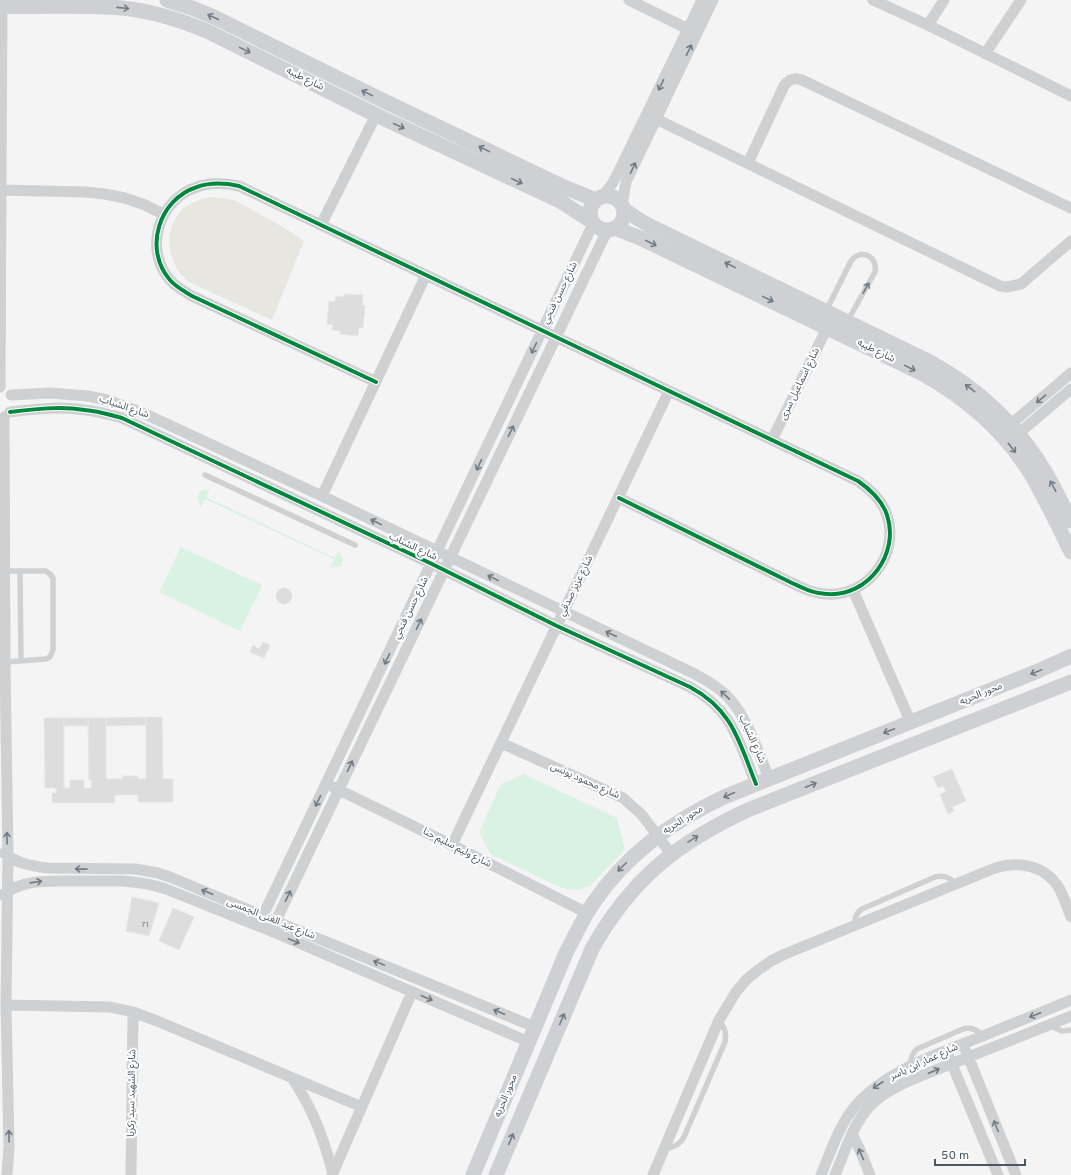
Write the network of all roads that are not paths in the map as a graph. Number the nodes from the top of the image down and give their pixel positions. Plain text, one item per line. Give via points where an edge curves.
1 (167, 0) edge
2 (629, 0) edge
3 (702, 0) edge
4 (713, 0) edge
5 (873, 0) edge
6 (944, 0) edge
7 (1021, 0) edge
8 (2, 4) edge
9 (928, 25) junction
10 (688, 29) junction
11 (985, 54) junction
12 (1, 72) edge
13 (1071, 96) edge
14 (376, 115) junction
15 (656, 119) junction
16 (748, 163) junction
17 (1, 190) edge
18 (599, 198) junction
19 (623, 208) junction
20 (1071, 208) edge
21 (163, 214) junction
22 (592, 223) junction
23 (321, 225) junction
24 (611, 230) junction
25 (1071, 241) edge
26 (426, 275) junction
27 (825, 311) junction
28 (847, 322) junction
29 (827, 328) junction
30 (542, 331) junction
31 (556, 337) junction
32 (1071, 373) edge
33 (376, 382) junction
34 (0, 387) edge
35 (1071, 389) edge
36 (669, 391) junction
37 (11, 395) junction
38 (5, 416) edge
39 (1014, 430) junction
40 (772, 440) junction
41 (205, 475) dead end
42 (322, 496) junction
43 (619, 498) junction
44 (1071, 521) edge
45 (355, 545) dead end
46 (438, 552) junction
47 (1071, 552) edge
48 (450, 558) junction
49 (432, 564) junction
50 (444, 570) junction
51 (5, 571) junction
52 (20, 571) junction
53 (853, 590) junction
54 (564, 612) junction
55 (558, 626) junction
56 (1071, 656) edge
57 (22, 661) junction
58 (5, 662) junction
59 (1071, 682) edge
60 (910, 723) junction
61 (501, 743) junction
62 (762, 781) junction
63 (326, 784) junction
64 (339, 789) junction
65 (658, 836) junction
66 (452, 845) junction
67 (4, 853) edge
68 (671, 854) junction
69 (4, 894) edge
70 (586, 913) junction
71 (1071, 917) edge
72 (261, 921) junction
73 (274, 926) junction
74 (412, 992) junction
75 (1071, 1000) edge
76 (6, 1005) junction
77 (134, 1012) junction
78 (1071, 1016) edge
79 (1049, 1025) junction
80 (535, 1027) junction
81 (1071, 1030) edge
82 (982, 1036) junction
83 (529, 1042) junction
84 (962, 1044) junction
85 (947, 1051) junction
86 (968, 1057) junction
87 (952, 1064) junction
88 (911, 1067) junction
89 (292, 1078) junction
90 (362, 1107) junction
91 (852, 1134) junction
92 (333, 1174) edge
93 (7, 1175) edge
94 (131, 1175) edge
95 (473, 1175) edge
96 (496, 1175) edge
97 (653, 1175) edge
98 (821, 1175) edge
99 (835, 1175) edge
100 (870, 1175) edge
101 (998, 1175) edge
102 (1016, 1175) edge

18 -> 1 main road, شارع طيبه via 564,187 214,17
2 - 10 street
3 - 10 street
15 -> 4 street
5 - 9 street
6 - 9 street
7 - 11 street
8 - 12 street
8 -> 14 main road, شارع طيبه via 114,7 166,16 209,32
9 - 11 street
10 -> 18 street via 619,171 612,184
11 - 13 street
12 - 17 street
14 -> 22 main road, شارع طيبه via 560,201
14 - 23 street
15 - 16 street
19 -> 15 street via 626,182
16 - 20 street via 784,86 797,78
16 - 25 street via 1000,286 1014,287 1021,284
17 - 21 street via 105,194 132,200
17 - 34 street
18 - 19 main road via 613,197
18 - 22 main road via 590,208
19 - 24 main road via 622,221
27 -> 19 main road, شارع طيبه via 643,223
21 - 23 street via 183,193 210,183 225,183 253,192
21 - 33 street via 158,227 157,255 170,280 180,289
22 - 24 main road via 597,228
22 - 30 street, شارع حسن فتحي
23 - 26 street
24 -> 29 main road, شارع طيبه via 640,238
24 - 31 street, شارع حسن فتحي
26 - 30 street
26 - 33 street
27 - 28 main road, شارع طيبه
28 -> 27 lane via 875,272 874,261 868,256 860,254 853,258
39 -> 28 main road, شارع طيبه via 990,404 955,377 930,362
29 - 40 street, شارع اسماعيل سرى
29 -> 47 main road, شارع طيبه via 935,381 989,422 1031,475
30 - 31 street
30 -> 46 street, شارع حسن فتحي
31 - 36 street
48 -> 31 street, شارع حسن فتحي
32 -> 39 street
33 - 42 street
34 - 37 street via 5,388
35 - 39 street
36 - 40 street
36 - 43 street, شارع عزيز صدقي
37 - 38 street via 13,403
37 - 42 street, شارع الشباب via 69,394 107,400 143,413
38 - 49 street, شارع الشباب via 48,408 67,408 122,418
38 - 51 street
44 -> 39 main road, شارع طيبه via 1043,469
40 - 53 street via 858,481 868,487 882,505 890,527 886,555 871,578
41 - 45 lane
46 -> 42 street, شارع الشباب
43 - 53 street via 803,588 827,594
43 - 54 street, شارع عزيز صدقي
46 - 48 street, شارع الشباب
46 - 49 street, شارع حسن فتحي
48 - 50 street, شارع حسن فتحي
54 -> 48 street, شارع الشباب
49 - 50 street, شارع الشباب
49 -> 63 street, شارع حسن فتحي
50 - 55 street, شارع الشباب
64 -> 50 street, شارع حسن فتحي
51 - 52 lane
51 - 58 street
52 - 57 lane
52 - 57 lane via 46,571 53,578 52,654 46,660
53 - 60 street
54 - 55 street, شارع عزيز صدقي
62 -> 54 street, شارع الشباب via 742,716 717,687
55 - 61 street, شارع عزيز صدقي
55 - 62 street, شارع الشباب via 709,698 730,723
56 -> 60 main road, محور الحريه
57 - 58 lane
67 -> 58 street
68 -> 59 main road via 718,824 750,809
60 -> 62 main road, محور الحريه
61 - 65 street, شارع محمود يونس via 623,798
61 - 66 street, شارع عزيز صدقي
62 -> 65 main road, محور الحريه via 708,805
63 - 64 street, شارع وليم سليم حنا
63 -> 72 street, شارع حسن فتحي
64 - 66 street, شارع وليم سليم حنا
73 -> 64 street, شارع حسن فتحي
65 - 68 street, شارع محمود يونس
65 -> 70 main road, محور الحريه via 620,869
66 - 70 street, شارع وليم سليم حنا
67 - 69 street
72 -> 67 street, شارع عبد الغنى الجمسى via 170,876 135,869 33,867 20,863
96 -> 68 main road via 595,944 608,921 628,895 650,871
69 -> 72 street, شارع عبد الغنى الجمسى via 20,885 33,882 139,882
69 - 76 street
70 - 80 main road, محور الحريه
71 - 97 street via 1058,887 1050,878 1030,866 1006,865 771,961 746,980 719,1020
72 - 73 street, شارع عبد الغنى الجمسى
73 -> 74 street, شارع عبد الغنى الجمسى
80 -> 73 street, شارع عبد الغنى الجمسى
74 -> 83 street, شارع عبد الغنى الجمسى
74 - 90 street
75 -> 82 street, شارع عمار ابن ياسر
76 - 77 street via 99,1007
93 -> 76 street via 9,1146
77 - 89 street
77 - 94 street, شارع الشهيد سيد زكريا
78 - 79 street, شارع عمار ابن ياسر
79 - 81 lane via 1062,1031
79 - 86 street, شارع عمار ابن ياسر
80 - 83 main road, محور الحريه
82 - 84 street, شارع عمار ابن ياسر
82 - 88 lane via 976,1030 967,1028 917,1049 912,1055
83 - 95 main road, محور الحريه
84 - 85 street, شارع عمار ابن ياسر
84 - 86 street
85 - 87 street
85 - 88 street, شارع عمار ابن ياسر
86 - 87 street, شارع عمار ابن ياسر
102 -> 86 street
91 -> 87 street, شارع عمار ابن ياسر via 862,1114 878,1097
87 - 101 street
88 -> 98 street, شارع عمار ابن ياسر via 873,1089 855,1106 842,1126
89 - 90 street
89 - 92 street via 313,1113
90 - 92 street
91 - 99 street, شارع عمار ابن ياسر
100 -> 91 street

